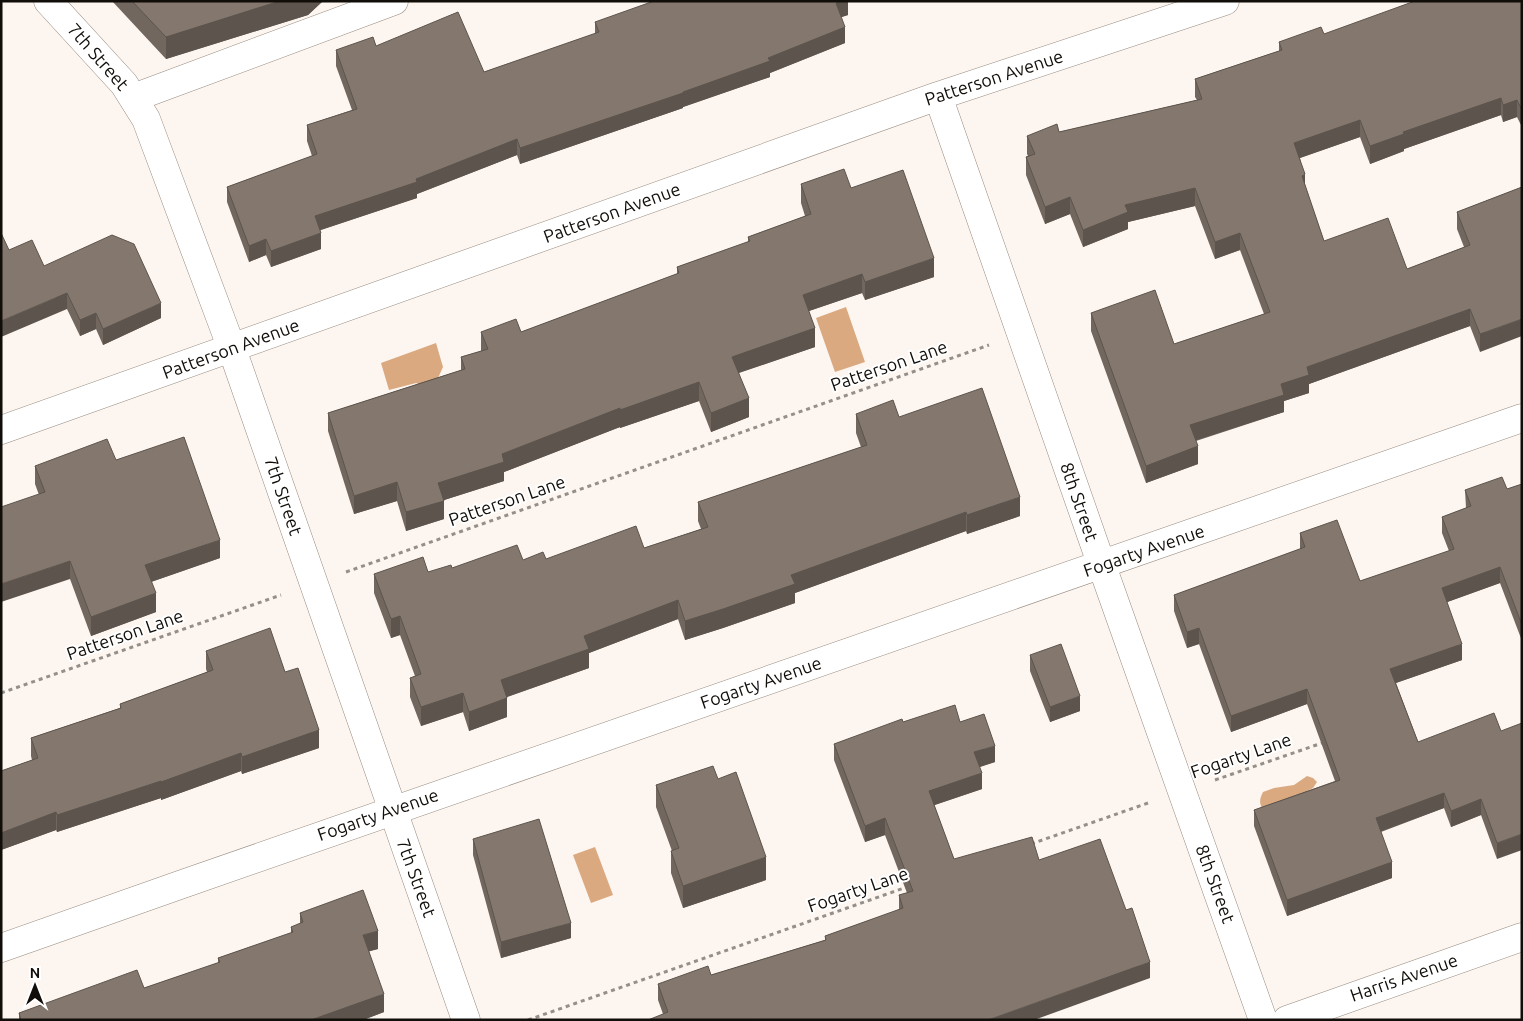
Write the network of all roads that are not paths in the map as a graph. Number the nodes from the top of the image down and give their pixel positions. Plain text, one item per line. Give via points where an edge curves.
1 (48, 1) edge
2 (394, 1) edge
3 (1225, 1) edge
4 (938, 96) junction
5 (133, 98) junction
6 (232, 349) junction
7 (1522, 418) edge
8 (1, 430) edge
9 (1102, 566) junction
10 (392, 810) junction
11 (1522, 937) edge
12 (1, 948) edge
13 (466, 1020) edge
14 (1263, 1020) edge
15 (1287, 1020) edge

1 - 5 street, 7th Street
2 - 5 street
3 - 4 street, Patterson Avenue
4 - 6 street, Patterson Avenue
4 - 9 street, 8th Street
5 - 6 street, 7th Street via 146,119
6 - 8 street, Patterson Avenue
6 - 10 street, 7th Street
7 - 9 street, Fogarty Avenue
9 - 10 street, Fogarty Avenue
9 - 14 street, 8th Street
10 - 12 street, Fogarty Avenue
10 - 13 street, 7th Street
11 - 15 street, Harris Avenue

